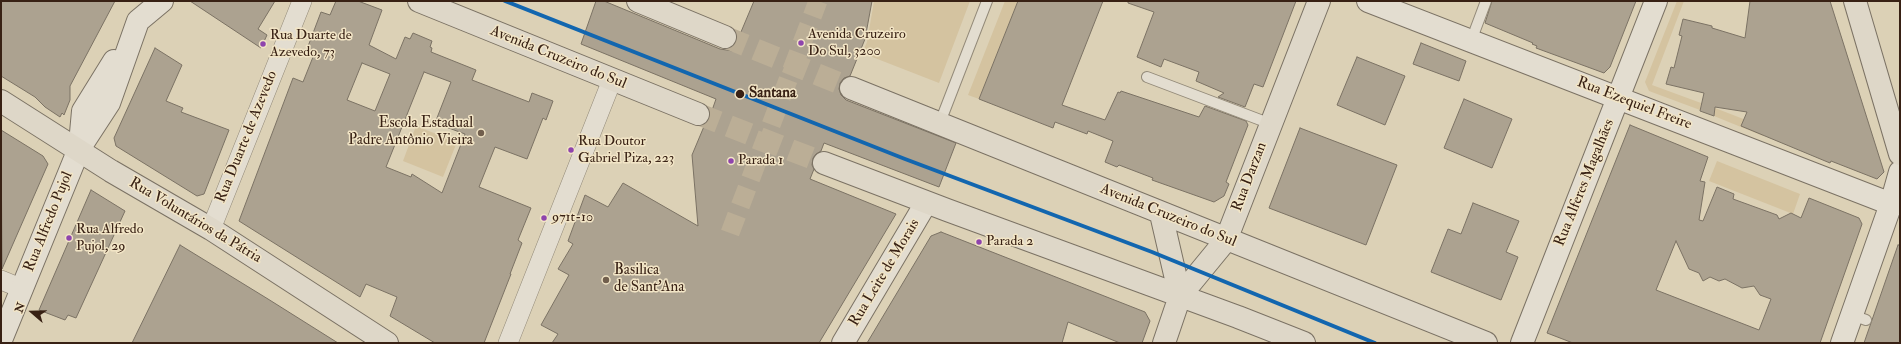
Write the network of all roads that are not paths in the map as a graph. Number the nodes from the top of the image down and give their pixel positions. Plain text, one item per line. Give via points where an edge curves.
1 (151, 1) edge
2 (162, 1) edge
3 (302, 1) edge
4 (419, 1) edge
5 (640, 1) edge
6 (987, 1) edge
7 (1319, 1) edge
8 (1368, 1) edge
9 (1486, 1) edge
10 (1656, 1) edge
11 (1854, 1) edge
12 (138, 21) junction
13 (725, 37) tunnel mouth
14 (1471, 41) junction
15 (1147, 77) dead end
16 (612, 80) junction
17 (850, 88) tunnel mouth
18 (1618, 98) junction
19 (1, 102) edge
20 (698, 114) tunnel mouth
21 (1271, 124) junction
22 (939, 125) junction
23 (79, 149) junction
24 (1900, 154) edge
25 (824, 163) tunnel mouth
26 (1900, 172) edge
27 (926, 203) junction
28 (1895, 204) edge
29 (1161, 214) junction
30 (211, 229) junction
31 (1226, 240) junction
32 (1, 280) edge
33 (23, 289) junction
34 (1180, 296) junction
35 (1447, 335) edge
36 (1, 340) edge
37 (387, 343) edge
38 (508, 343) edge
39 (843, 343) edge
40 (1164, 343) edge
41 (1304, 343) edge
42 (1486, 343) edge
43 (1522, 343) edge
44 (1842, 343) edge

1 - 12 street, Rua Alfredo Pujol
2 - 12 street
3 - 30 street, Rua Duarte de Azevedo
4 - 16 main road, Avenida Cruzeiro do Sul
5 - 13 main road
6 - 22 lane
7 - 21 main road, Rua Darzan
8 - 14 street, Rua Ezequiel Freire
9 - 14 lane
10 - 18 street, Rua Alferes Magalhães
11 - 24 main road
12 - 23 street, Rua Alfredo Pujol via 109,103
14 - 18 street, Rua Ezequiel Freire
15 - 21 lane
16 - 20 main road, Avenida Cruzeiro do Sul
16 - 38 street
17 - 22 main road, Avenida Cruzeiro do Sul
18 - 28 street, Rua Ezequiel Freire
18 - 43 street, Rua Alferes Magalhães
19 - 23 main road, Rua Voluntários da Pátria
21 - 31 main road, Rua Darzan
22 - 29 main road, Avenida Cruzeiro do Sul
23 - 30 main road, Rua Voluntários da Pátria via 111,171
23 - 33 street, Rua Alfredo Pujol
25 - 27 main road
26 - 28 street
27 - 34 main road
27 - 39 street, Rua Leite de Morais
28 - 44 street via 1859,317
29 - 31 main road, Avenida Cruzeiro do Sul
29 - 34 main road
30 - 37 main road, Rua Voluntários da Pátria
31 - 34 main road, Rua Darzan
31 - 35 main road, Avenida Cruzeiro do Sul
32 - 33 street
33 - 36 street, Rua Alfredo Pujol
34 - 40 main road, Rua Darzan
34 - 41 main road
35 - 42 main road, Avenida Cruzeiro do Sul

